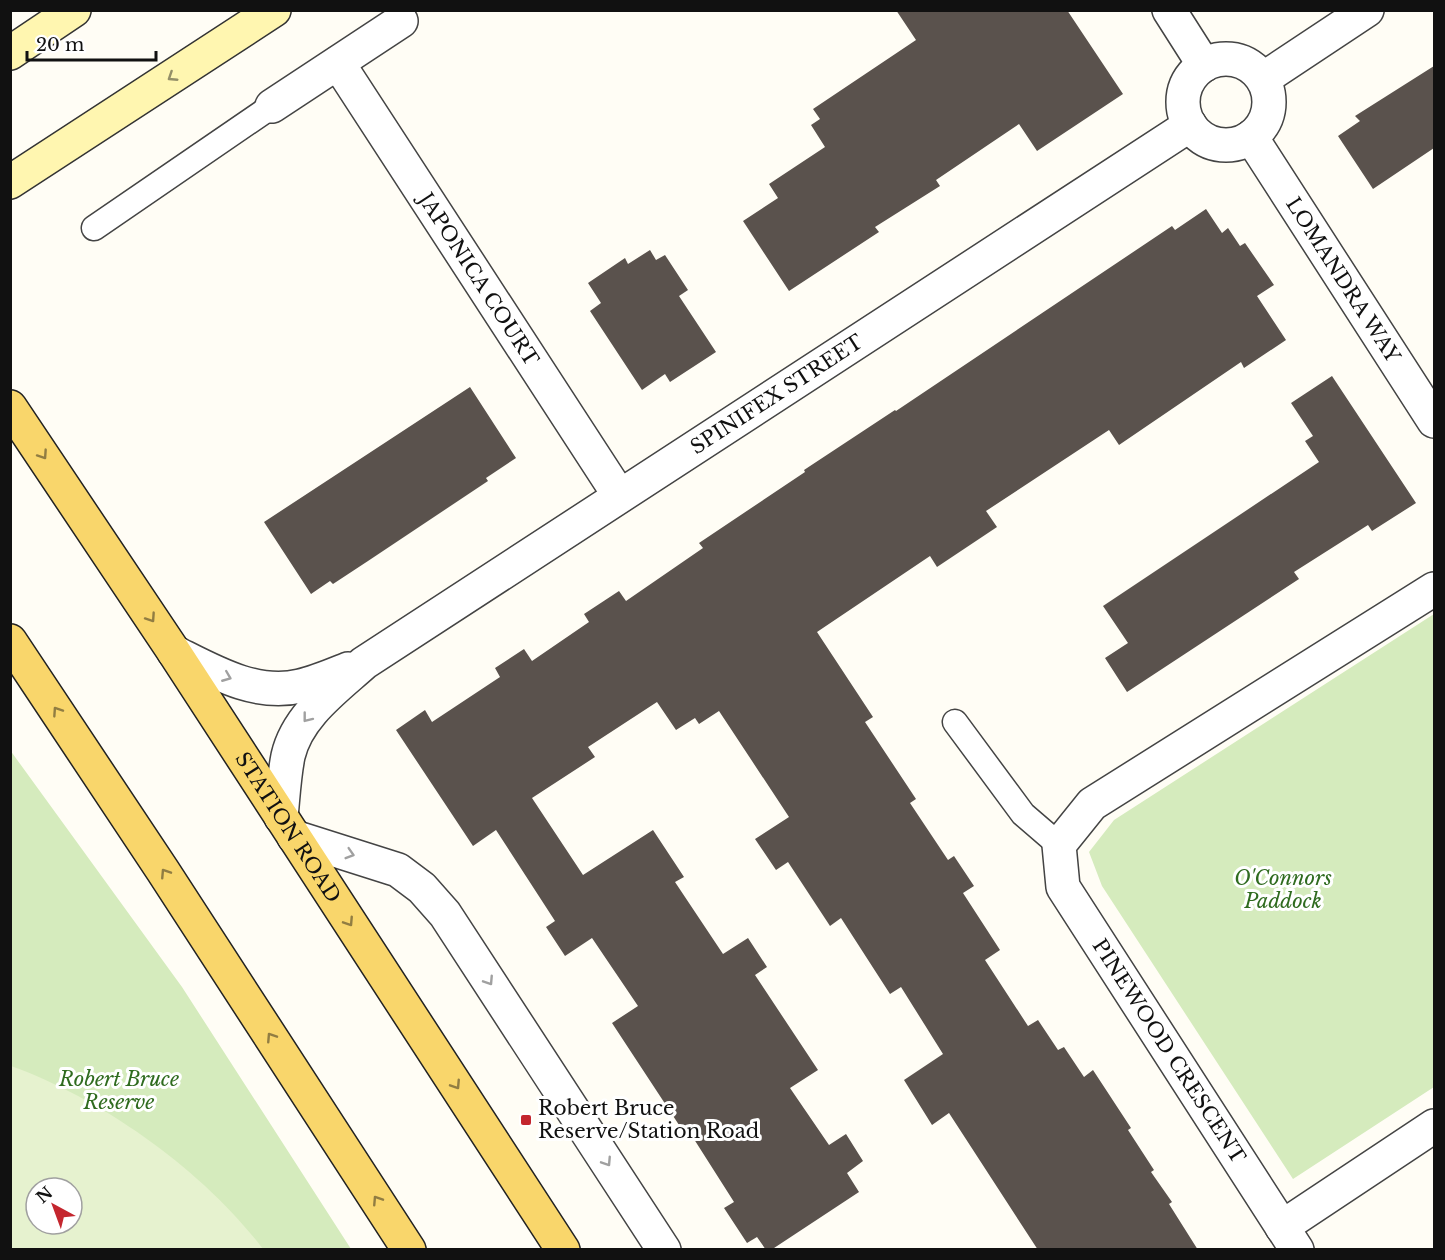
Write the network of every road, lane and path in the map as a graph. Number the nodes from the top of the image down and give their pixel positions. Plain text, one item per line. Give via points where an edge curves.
1 (74, 10) edge
2 (274, 10) edge
3 (1169, 10) edge
4 (1367, 10) edge
5 (409, 16) edge
6 (10, 53) edge
7 (338, 63) junction
8 (1204, 65) junction
9 (1263, 79) junction
10 (272, 106) joint
11 (1190, 125) junction
12 (1251, 136) junction
13 (10, 182) edge
14 (94, 228) dead end
15 (10, 407) edge
16 (1434, 422) edge
17 (620, 495) junction
18 (1434, 589) edge
19 (10, 641) edge
20 (174, 652) junction
21 (364, 663) junction
22 (955, 722) dead end
23 (288, 827) junction
24 (1059, 845) junction
25 (1434, 1126) edge
26 (1290, 1238) edge
27 (409, 1250) edge
28 (563, 1250) edge
29 (664, 1250) edge

1 - 6 street
2 -> 13 street
3 - 8 street
4 - 9 street
5 - 7 street
7 - 10 street
7 - 17 street, JAPONICA COURT
8 - 9 street via 1216,60 1243,62
8 - 11 street via 1186,86 1183,98
9 - 12 street via 1269,104 1260,128
10 - 14 lane
11 - 12 street via 1198,135 1224,145
11 - 17 street, SPINIFEX STREET
12 - 16 street, LOMANDRA WAY
15 -> 20 main road, STATION ROAD
17 - 21 street, SPINIFEX STREET
18 - 24 street via 1092,804
27 -> 19 main road
20 -> 21 street, SPINIFEX STREET via 231,680 270,689 299,687
20 - 23 main road, STATION ROAD
21 -> 23 street, SPINIFEX STREET via 317,705 300,727 288,755
22 - 24 lane via 1023,814
23 -> 28 main road, STATION ROAD
23 -> 29 street via 398,870 422,888 452,924
24 - 26 street, PINEWOOD CRESCENT via 1063,887
25 - 26 street

